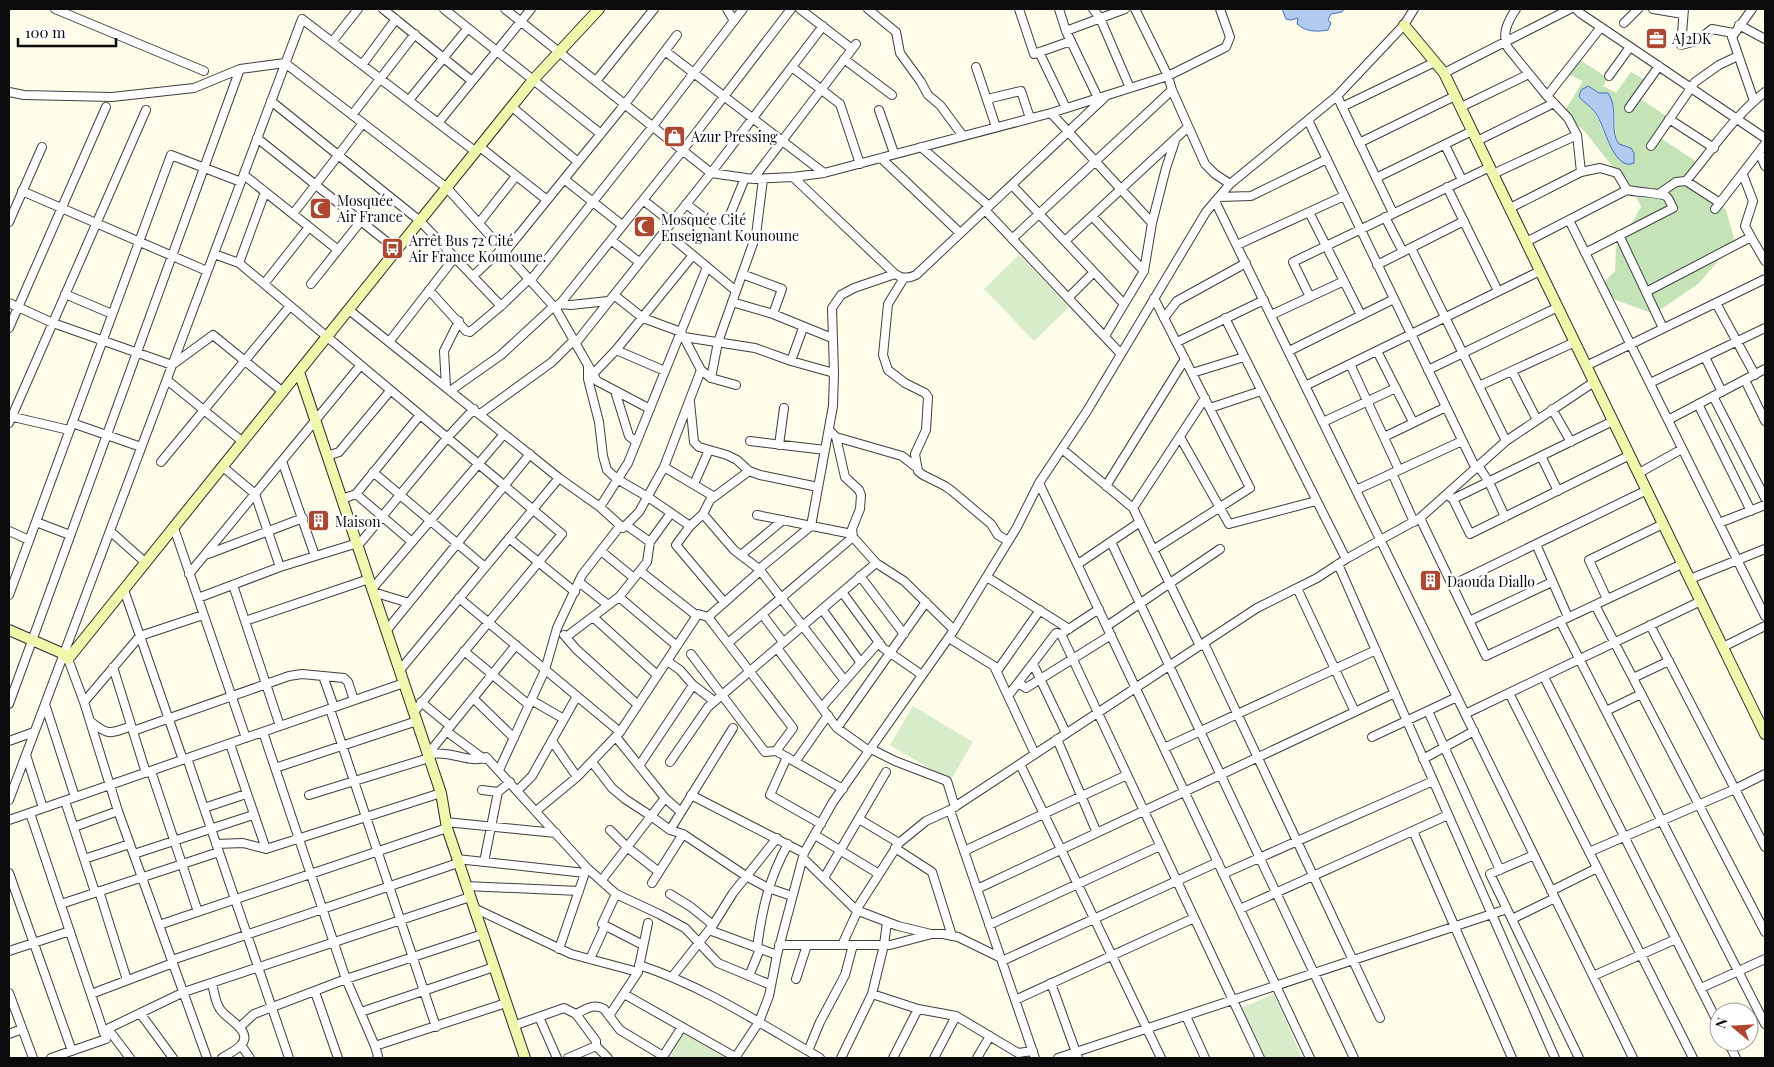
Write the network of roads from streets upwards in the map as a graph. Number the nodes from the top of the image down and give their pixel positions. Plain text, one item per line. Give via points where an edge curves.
1 (56, 9) edge
2 (358, 9) edge
3 (383, 9) edge
4 (444, 9) edge
5 (505, 9) edge
6 (530, 9) edge
7 (599, 9) edge
8 (654, 9) edge
9 (727, 9) edge
10 (743, 9) edge
11 (791, 9) edge
12 (870, 9) edge
13 (1019, 9) edge
14 (1059, 9) edge
15 (1093, 9) edge
16 (1125, 9) edge
17 (1135, 9) edge
18 (1220, 9) edge
19 (1414, 9) edge
20 (1516, 9) edge
21 (1570, 9) edge
22 (1576, 9) edge
23 (1638, 9) edge
24 (1653, 9) edge
25 (1752, 9) edge
26 (807, 10) edge
27 (1684, 11) edge
28 (1100, 18) junction
29 (396, 19) junction
30 (521, 21) junction
31 (734, 21) junction
32 (1624, 24) dead end
33 (1404, 25) junction
34 (1739, 25) junction
35 (823, 26) junction
36 (1600, 27) junction
37 (468, 28) junction
38 (1066, 31) junction
39 (1733, 33) junction
40 (415, 34) junction
41 (677, 36) dead end
42 (1765, 39) edge
43 (1071, 41) junction
44 (332, 42) junction
45 (1505, 42) junction
46 (1630, 47) junction
47 (496, 51) junction
48 (665, 51) junction
49 (560, 52) junction
50 (1039, 52) junction
51 (1738, 56) junction
52 (444, 58) junction
53 (844, 59) junction
54 (1435, 62) junction
55 (285, 63) junction
56 (362, 65) junction
57 (1659, 66) junction
58 (792, 67) junction
59 (976, 67) dead end
60 (240, 69) junction
61 (204, 71) dead end
62 (694, 73) junction
63 (1444, 73) junction
64 (1528, 74) junction
65 (1168, 76) junction
66 (1609, 76) dead end
67 (380, 78) junction
68 (472, 80) junction
69 (533, 80) junction
70 (596, 81) junction
71 (1691, 87) junction
72 (1130, 88) junction
73 (821, 89) junction
74 (1172, 90) junction
75 (9, 92) edge
76 (1765, 92) edge
77 (1107, 95) junction
78 (724, 96) junction
79 (892, 96) dead end
80 (1336, 96) junction
81 (1455, 96) junction
82 (1547, 96) junction
83 (1098, 98) junction
84 (987, 99) junction
85 (409, 100) junction
86 (1754, 101) junction
87 (271, 102) junction
88 (1554, 103) junction
89 (625, 104) junction
90 (106, 107) dead end
91 (512, 107) junction
92 (1342, 107) junction
93 (1460, 107) junction
94 (1066, 108) junction
95 (1629, 108) dead end
96 (146, 110) dead end
97 (879, 110) dead end
98 (1051, 113) junction
99 (352, 115) junction
100 (1737, 117) junction
101 (752, 118) junction
102 (1030, 118) junction
103 (1669, 119) junction
104 (1308, 120) junction
105 (363, 123) junction
106 (438, 123) junction
107 (653, 126) junction
108 (996, 127) junction
109 (1188, 127) junction
110 (1472, 131) junction
111 (1068, 132) junction
112 (601, 134) junction
113 (1577, 135) junction
114 (963, 136) junction
115 (257, 138) junction
116 (1176, 138) junction
117 (1765, 138) edge
118 (782, 141) junction
119 (1477, 141) junction
120 (1359, 143) junction
121 (1765, 144) edge
122 (1445, 145) junction
123 (42, 146) dead end
124 (1650, 146) dead end
125 (922, 147) junction
126 (1714, 148) junction
127 (478, 149) junction
128 (683, 150) junction
129 (1759, 152) junction
130 (894, 153) junction
131 (338, 156) junction
132 (881, 158) junction
133 (1327, 160) junction
134 (1095, 161) junction
135 (578, 162) junction
136 (860, 164) junction
137 (1765, 166) edge
138 (204, 168) junction
139 (1491, 170) junction
140 (711, 172) junction
141 (1582, 172) junction
142 (824, 173) junction
143 (1743, 174) junction
144 (516, 176) junction
145 (793, 177) junction
146 (242, 178) junction
147 (749, 178) junction
148 (1376, 178) junction
149 (564, 179) junction
150 (763, 179) junction
151 (1462, 180) junction
152 (1686, 181) junction
153 (1230, 184) junction
154 (315, 185) junction
155 (1012, 185) junction
156 (1447, 187) junction
157 (447, 188) junction
158 (1120, 189) junction
159 (1628, 190) junction
160 (22, 191) junction
161 (265, 192) junction
162 (1660, 194) junction
163 (1344, 196) junction
164 (1217, 199) junction
165 (547, 200) junction
166 (643, 200) junction
167 (593, 202) junction
168 (686, 204) junction
169 (61, 208) junction
170 (987, 208) junction
171 (1510, 208) junction
172 (1309, 212) junction
173 (293, 214) junction
174 (1039, 214) junction
175 (1393, 214) junction
176 (1092, 216) junction
177 (1385, 217) junction
178 (1568, 220) junction
179 (361, 221) junction
180 (420, 221) junction
181 (1464, 221) junction
182 (9, 222) edge
183 (671, 222) junction
184 (96, 223) junction
185 (479, 223) junction
186 (1152, 224) junction
187 (309, 226) junction
188 (622, 226) junction
189 (1360, 230) junction
190 (664, 232) junction
191 (960, 233) junction
192 (1619, 235) junction
193 (1751, 237) junction
194 (1012, 239) junction
195 (611, 240) junction
196 (1064, 241) junction
197 (139, 242) junction
198 (1526, 242) junction
199 (1237, 245) junction
200 (1326, 246) junction
201 (1411, 248) junction
202 (338, 250) junction
203 (397, 250) junction
204 (503, 250) junction
205 (1403, 252) junction
206 (1585, 252) junction
207 (214, 254) junction
208 (693, 255) junction
209 (172, 256) junction
210 (455, 257) junction
211 (1765, 261) edge
212 (639, 262) junction
213 (239, 263) junction
214 (1246, 263) junction
215 (1377, 265) junction
216 (707, 267) junction
217 (207, 271) junction
218 (1144, 271) junction
219 (1540, 271) junction
220 (1094, 272) junction
221 (742, 274) junction
222 (895, 274) junction
223 (473, 276) junction
224 (904, 278) junction
225 (1765, 279) edge
226 (530, 280) junction
227 (1344, 281) junction
228 (264, 284) junction
229 (312, 284) dead end
230 (429, 290) junction
231 (736, 292) junction
232 (1498, 292) junction
233 (1646, 292) junction
234 (65, 294) junction
235 (1310, 297) junction
236 (611, 298) junction
237 (1068, 298) junction
238 (1154, 298) junction
239 (1394, 299) junction
240 (1264, 300) junction
241 (732, 302) junction
242 (9, 303) edge
243 (1716, 303) junction
244 (1124, 304) junction
245 (290, 306) junction
246 (501, 306) junction
247 (556, 306) junction
248 (18, 307) junction
249 (1558, 307) junction
250 (349, 310) junction
251 (112, 314) junction
252 (773, 314) junction
253 (1271, 315) junction
254 (1361, 315) junction
255 (1445, 317) junction
256 (643, 318) junction
257 (1164, 318) junction
258 (1225, 318) junction
259 (458, 321) junction
260 (53, 322) junction
261 (9, 328) edge
262 (803, 328) junction
263 (1663, 328) junction
264 (1765, 328) edge
265 (1411, 334) junction
266 (683, 335) junction
267 (1105, 336) junction
268 (327, 338) junction
269 (832, 338) junction
270 (102, 340) junction
271 (389, 342) junction
272 (718, 342) junction
273 (1177, 342) junction
274 (1575, 342) junction
275 (1737, 342) junction
276 (574, 343) junction
277 (1630, 344) junction
278 (616, 350) junction
279 (1288, 351) junction
280 (1377, 351) junction
281 (137, 353) junction
282 (1463, 353) junction
283 (1122, 354) junction
284 (1244, 357) junction
285 (1705, 357) junction
286 (1185, 359) junction
287 (245, 361) junction
288 (791, 361) junction
289 (588, 364) junction
290 (1350, 364) junction
291 (172, 365) junction
292 (360, 366) junction
293 (1586, 366) junction
294 (1765, 369) edge
295 (701, 370) junction
296 (1428, 370) junction
297 (665, 371) junction
298 (1512, 371) junction
299 (299, 372) junction
300 (834, 372) junction
301 (1192, 373) junction
302 (593, 374) junction
303 (1754, 375) junction
304 (711, 378) junction
305 (167, 380) junction
306 (1745, 380) junction
307 (1594, 382) junction
308 (1650, 383) junction
309 (736, 385) dead end
310 (1305, 386) junction
311 (1479, 386) junction
312 (1396, 388) junction
313 (448, 389) junction
314 (390, 391) junction
315 (615, 391) junction
316 (1262, 391) junction
317 (283, 392) junction
318 (1722, 392) junction
319 (1713, 396) junction
320 (1205, 398) junction
321 (690, 399) junction
322 (1367, 401) junction
323 (1698, 404) junction
324 (1446, 406) junction
325 (784, 408) dead end
326 (1210, 408) junction
327 (650, 409) junction
328 (204, 410) junction
329 (1552, 410) junction
330 (477, 412) junction
331 (420, 415) junction
332 (10, 418) edge
333 (1537, 420) junction
334 (1668, 420) junction
335 (315, 421) junction
336 (1613, 421) junction
337 (1765, 421) edge
338 (1323, 422) junction
339 (1413, 422) junction
340 (71, 427) junction
341 (829, 430) junction
342 (504, 434) junction
343 (106, 435) junction
344 (836, 437) junction
345 (1180, 437) junction
346 (1384, 437) junction
347 (447, 438) junction
348 (750, 441) dead end
349 (1462, 441) junction
350 (1506, 441) junction
351 (243, 442) junction
352 (636, 442) junction
353 (1571, 442) junction
354 (779, 445) junction
355 (141, 447) junction
356 (1062, 449) junction
357 (1682, 449) junction
358 (709, 450) junction
359 (825, 450) junction
360 (530, 454) junction
361 (1630, 455) junction
362 (327, 456) junction
363 (1540, 456) junction
364 (282, 461) junction
365 (161, 462) dead end
366 (478, 464) junction
367 (223, 467) junction
368 (664, 467) junction
369 (916, 467) junction
370 (1477, 468) junction
371 (749, 471) junction
372 (373, 472) junction
373 (1396, 472) junction
374 (1639, 473) junction
375 (560, 478) junction
376 (617, 480) junction
377 (1489, 482) junction
378 (1040, 483) junction
379 (694, 484) junction
380 (504, 486) junction
381 (1106, 486) junction
382 (818, 487) junction
383 (1356, 490) junction
384 (1647, 490) junction
385 (1558, 491) junction
386 (255, 494) junction
387 (356, 494) junction
388 (400, 495) junction
389 (713, 496) junction
390 (648, 497) junction
391 (1450, 497) junction
392 (1765, 498) edge
393 (342, 499) junction
394 (1316, 501) junction
395 (1765, 505) edge
396 (600, 507) junction
397 (1132, 508) junction
398 (1220, 508) junction
399 (533, 510) junction
400 (1751, 511) junction
401 (671, 513) junction
402 (702, 514) junction
403 (757, 515) dead end
404 (382, 516) junction
405 (1505, 517) junction
406 (302, 518) junction
407 (783, 520) junction
408 (1417, 520) junction
409 (430, 521) junction
410 (36, 522) junction
411 (1140, 522) junction
412 (1719, 523) junction
413 (1663, 524) junction
414 (623, 526) junction
415 (690, 526) junction
416 (811, 526) junction
417 (174, 528) junction
418 (110, 530) junction
419 (9, 531) edge
420 (268, 531) junction
421 (70, 535) junction
422 (853, 536) junction
423 (509, 538) junction
424 (29, 540) junction
425 (1381, 540) junction
426 (1008, 541) junction
427 (412, 542) junction
428 (650, 542) junction
429 (1111, 542) junction
430 (357, 543) junction
431 (457, 544) junction
432 (1536, 544) junction
433 (1765, 548) edge
434 (1220, 549) dead end
435 (1153, 550) junction
436 (601, 551) junction
437 (206, 554) junction
438 (315, 556) junction
439 (741, 556) junction
440 (1346, 559) junction
441 (1737, 560) junction
442 (538, 562) junction
443 (146, 563) junction
444 (876, 563) junction
445 (1078, 564) junction
446 (1338, 564) junction
447 (1682, 564) junction
448 (280, 567) junction
449 (485, 567) junction
450 (640, 570) junction
451 (759, 570) junction
452 (189, 574) junction
453 (860, 576) junction
454 (987, 577) junction
455 (634, 578) junction
456 (369, 579) junction
457 (1690, 579) junction
458 (579, 582) junction
459 (1552, 582) junction
460 (1169, 583) junction
461 (233, 585) junction
462 (1452, 585) junction
463 (1297, 588) junction
464 (124, 590) junction
465 (373, 591) junction
466 (575, 592) junction
467 (842, 592) junction
468 (1765, 594) edge
469 (9, 595) edge
470 (619, 597) junction
471 (198, 598) junction
472 (460, 598) junction
473 (781, 598) junction
474 (1756, 598) junction
475 (1607, 599) junction
476 (1701, 601) junction
477 (724, 602) junction
478 (926, 602) junction
479 (408, 603) junction
480 (1140, 603) junction
481 (1595, 605) junction
482 (608, 606) junction
483 (822, 608) junction
484 (1099, 609) junction
485 (1040, 610) junction
486 (762, 614) junction
487 (204, 615) junction
488 (697, 616) junction
489 (708, 616) junction
490 (1765, 616) edge
491 (592, 617) junction
492 (1568, 617) junction
493 (245, 621) junction
494 (1469, 621) junction
495 (1560, 621) junction
496 (488, 622) junction
497 (802, 626) junction
498 (1107, 626) junction
499 (1650, 626) junction
500 (1765, 626) edge
501 (557, 628) junction
502 (1069, 629) junction
503 (9, 630) edge
504 (954, 630) junction
505 (386, 631) junction
506 (904, 634) junction
507 (1060, 634) junction
508 (1111, 635) junction
509 (140, 636) junction
510 (566, 637) junction
511 (949, 638) junction
512 (32, 640) junction
513 (783, 642) junction
514 (879, 642) junction
515 (1615, 643) junction
516 (728, 644) junction
517 (1202, 644) junction
518 (516, 645) junction
519 (677, 646) junction
520 (1723, 647) junction
521 (776, 648) junction
522 (1376, 650) junction
523 (464, 651) junction
524 (890, 653) junction
525 (692, 654) dead end
526 (66, 657) junction
527 (1072, 659) junction
528 (1579, 660) junction
529 (667, 661) junction
530 (1669, 662) junction
531 (861, 663) junction
532 (1033, 664) junction
533 (1169, 666) junction
534 (113, 667) junction
535 (1335, 669) junction
536 (400, 670) junction
537 (545, 670) junction
538 (749, 671) junction
539 (996, 671) junction
540 (492, 674) junction
541 (657, 675) junction
542 (323, 676) junction
543 (922, 676) junction
544 (1544, 677) junction
545 (1633, 678) junction
546 (1040, 679) junction
547 (845, 681) junction
548 (404, 683) junction
549 (1018, 683) junction
550 (266, 684) junction
551 (693, 685) junction
552 (1136, 688) junction
553 (722, 694) junction
554 (1395, 694) junction
555 (1509, 694) junction
556 (1641, 694) junction
557 (232, 696) junction
558 (577, 696) junction
559 (1008, 696) junction
560 (1457, 697) junction
561 (473, 698) junction
562 (354, 700) junction
563 (714, 701) junction
564 (84, 702) junction
565 (421, 702) junction
566 (530, 702) junction
567 (9, 704) edge
568 (45, 704) junction
569 (638, 705) junction
570 (822, 707) junction
571 (332, 708) junction
572 (1428, 711) junction
573 (1606, 711) junction
574 (1355, 712) junction
575 (1098, 713) junction
576 (1237, 714) junction
577 (1465, 714) junction
578 (828, 715) junction
579 (415, 716) junction
580 (169, 719) junction
581 (564, 719) junction
582 (90, 721) junction
583 (1407, 721) junction
584 (280, 726) junction
585 (448, 728) junction
586 (733, 728) dead end
587 (837, 728) junction
588 (132, 729) junction
589 (1200, 731) junction
590 (34, 732) junction
591 (263, 732) junction
592 (1474, 732) junction
593 (1066, 733) junction
594 (618, 734) junction
595 (1765, 734) edge
596 (1372, 737) dead end
597 (246, 738) junction
598 (514, 738) junction
599 (1057, 740) junction
600 (9, 741) edge
601 (552, 741) junction
602 (230, 744) junction
603 (342, 746) junction
604 (1444, 747) junction
605 (1164, 748) junction
606 (870, 750) junction
607 (776, 751) junction
608 (1034, 754) junction
609 (26, 755) junction
610 (428, 756) junction
611 (787, 757) junction
612 (484, 758) junction
613 (1258, 758) junction
614 (1424, 758) junction
615 (185, 759) junction
616 (592, 762) junction
617 (670, 762) dead end
618 (795, 762) junction
619 (1020, 764) junction
620 (639, 766) junction
621 (275, 768) junction
622 (499, 770) junction
623 (149, 772) junction
624 (886, 772) dead end
625 (1765, 774) edge
626 (1126, 775) junction
627 (1221, 775) junction
628 (578, 777) junction
629 (1433, 781) junction
630 (354, 782) junction
631 (510, 782) junction
632 (111, 785) junction
633 (843, 789) junction
634 (1735, 789) junction
635 (482, 790) dead end
636 (517, 791) junction
637 (498, 792) junction
638 (1185, 792) junction
639 (441, 793) junction
640 (246, 794) junction
641 (309, 795) dead end
642 (692, 795) junction
643 (1082, 796) junction
644 (75, 797) junction
645 (665, 798) junction
646 (9, 800) edge
647 (65, 801) junction
648 (1699, 804) junction
649 (43, 808) junction
650 (204, 808) junction
651 (952, 808) junction
652 (118, 811) junction
653 (536, 811) junction
654 (1144, 811) junction
655 (681, 812) junction
656 (30, 813) junction
657 (1044, 814) junction
658 (253, 815) junction
659 (1448, 815) junction
660 (651, 816) junction
661 (366, 818) junction
662 (858, 819) junction
663 (1661, 819) junction
664 (9, 820) edge
665 (821, 824) junction
666 (446, 825) junction
667 (74, 827) junction
668 (491, 827) junction
669 (211, 828) junction
670 (610, 830) dead end
671 (670, 830) junction
672 (1413, 831) junction
673 (556, 833) junction
674 (1098, 833) junction
675 (683, 834) junction
676 (815, 834) junction
677 (1624, 836) junction
678 (777, 838) junction
679 (299, 839) junction
680 (174, 841) junction
681 (1297, 842) junction
682 (130, 844) junction
683 (788, 844) junction
684 (897, 846) junction
685 (1160, 846) junction
686 (627, 847) junction
687 (218, 848) junction
688 (1765, 848) edge
689 (266, 849) junction
690 (840, 850) junction
691 (1061, 850) junction
692 (964, 851) junction
693 (378, 852) junction
694 (1588, 852) junction
695 (134, 854) junction
696 (803, 855) junction
697 (1534, 856) junction
698 (1260, 858) junction
699 (84, 859) junction
700 (458, 861) junction
701 (484, 862) junction
702 (1218, 862) junction
703 (182, 864) junction
704 (1597, 868) junction
705 (586, 870) junction
706 (1500, 870) junction
707 (659, 872) junction
708 (9, 873) edge
709 (311, 874) junction
710 (879, 874) junction
711 (1223, 874) junction
712 (746, 876) junction
713 (1313, 876) junction
714 (142, 877) junction
715 (824, 878) junction
716 (601, 881) junction
717 (1176, 881) junction
718 (652, 883) dead end
719 (1078, 884) junction
720 (389, 886) junction
721 (466, 886) junction
722 (768, 888) junction
723 (977, 889) junction
724 (579, 891) junction
725 (97, 892) junction
726 (1276, 893) junction
727 (616, 894) junction
728 (670, 894) dead end
729 (1553, 894) junction
730 (792, 896) junction
731 (235, 900) junction
732 (472, 902) junction
733 (61, 904) junction
734 (322, 909) junction
735 (1240, 909) junction
736 (1507, 909) junction
737 (857, 910) junction
738 (198, 912) junction
739 (1492, 914) junction
740 (1194, 918) junction
741 (1094, 919) junction
742 (1512, 919) junction
743 (400, 920) junction
744 (887, 922) junction
745 (648, 924) dead end
746 (990, 925) junction
747 (159, 926) junction
748 (605, 926) junction
749 (1455, 927) junction
750 (711, 928) junction
751 (70, 931) junction
752 (1765, 932) edge
753 (247, 934) junction
754 (483, 934) junction
755 (932, 934) junction
756 (952, 936) junction
757 (1676, 939) junction
758 (33, 942) junction
759 (334, 943) junction
760 (699, 944) junction
761 (643, 945) junction
762 (779, 945) junction
763 (806, 945) junction
764 (842, 945) junction
765 (853, 945) junction
766 (884, 945) junction
767 (759, 948) junction
768 (559, 949) junction
769 (9, 952) edge
770 (777, 955) junction
771 (1640, 955) junction
772 (1112, 956) junction
773 (413, 957) junction
774 (590, 959) junction
775 (1765, 959) edge
776 (1001, 960) junction
777 (1353, 961) junction
778 (172, 962) junction
779 (494, 967) junction
780 (258, 968) junction
781 (639, 969) junction
782 (1738, 971) junction
783 (1314, 974) junction
784 (749, 976) junction
785 (1593, 976) junction
786 (672, 977) junction
787 (346, 979) junction
788 (796, 979) dead end
789 (127, 980) junction
790 (212, 983) junction
791 (1051, 983) junction
792 (771, 985) junction
793 (1276, 986) junction
794 (1701, 988) junction
795 (424, 991) junction
796 (184, 992) junction
797 (315, 992) junction
798 (9, 993) edge
799 (91, 994) junction
800 (624, 994) junction
801 (872, 994) junction
802 (1015, 1000) junction
803 (1232, 1001) junction
804 (506, 1003) junction
805 (1709, 1004) edge
806 (272, 1009) junction
807 (918, 1009) junction
808 (360, 1012) junction
809 (140, 1013) junction
810 (576, 1014) junction
811 (610, 1016) junction
812 (956, 1016) junction
813 (1186, 1016) junction
814 (539, 1017) junction
815 (1380, 1018) dead end
816 (759, 1022) junction
817 (1765, 1024) edge
818 (513, 1026) junction
819 (240, 1027) junction
820 (436, 1027) junction
821 (682, 1027) junction
822 (22, 1029) junction
823 (1147, 1029) junction
824 (105, 1030) junction
825 (9, 1034) edge
826 (990, 1036) junction
827 (242, 1045) junction
828 (375, 1046) junction
829 (596, 1046) junction
830 (72, 1051) junction
831 (808, 1051) junction
832 (1034, 1054) edge
833 (1077, 1055) edge
834 (663, 1057) edge
835 (33, 1058) edge
836 (51, 1058) edge
837 (130, 1058) edge
838 (173, 1058) edge
839 (207, 1058) edge
840 (222, 1058) edge
841 (250, 1058) edge
842 (289, 1058) edge
843 (338, 1058) edge
844 (377, 1058) edge
845 (525, 1058) edge
846 (557, 1058) edge
847 (568, 1058) edge
848 (608, 1058) edge
849 (736, 1058) edge
850 (820, 1058) edge
851 (841, 1058) edge
852 (893, 1058) edge
853 (934, 1058) edge
854 (978, 1058) edge
855 (1058, 1058) edge
856 (1161, 1058) edge
857 (1205, 1058) edge
858 (1260, 1058) edge
859 (1310, 1058) edge
860 (1354, 1058) edge
861 (1512, 1058) edge
862 (1555, 1058) edge
863 (1579, 1058) edge
864 (1633, 1058) edge
865 (1693, 1058) edge

1 - 61 street
2 - 44 street
3 - 29 street
4 - 37 street
5 - 30 street
6 - 30 street
7 - 49 street
8 - 70 street
9 - 31 street
10 - 31 street
11 - 78 street
12 - 114 street via 896,32 900,53 928,96 940,104
13 - 50 street via 1034,54
14 - 38 street
15 - 28 street
16 - 28 street
17 - 65 street
18 - 65 street via 1230,37 1226,47
19 - 33 street
20 - 45 street via 1506,29
21 - 45 street
22 - 36 street
23 - 32 street
24 - 27 street
25 - 34 street
26 - 35 street
27 - 39 street via 1681,45 1697,41 1712,29
28 - 38 street
28 - 72 street
29 - 40 street
29 - 56 street
30 - 47 street
30 - 49 street
31 - 62 street
33 - 54 street
33 - 80 street
34 - 39 street
34 - 42 street
35 - 53 street via 854,46
35 - 58 street
36 - 46 street
36 - 82 street
37 - 47 street
37 - 52 street
38 - 43 street
39 - 51 street
40 - 52 street
40 - 67 street
41 - 48 street
43 - 50 street
43 - 83 street
44 - 55 street via 302,19
44 - 56 street
45 - 63 street
45 - 64 street
46 - 57 street
46 - 66 street
47 - 68 street
47 - 69 street
48 - 62 street
48 - 89 street
49 - 69 street
49 - 70 street
50 - 94 street
51 - 71 street via 1712,70
51 - 86 street
52 - 68 street
52 - 85 street
53 - 73 street
53 - 79 street
54 - 63 street
54 - 92 street
55 - 60 street
55 - 87 street
55 - 99 street
56 - 67 street
57 - 71 street
57 - 95 street
58 - 73 street
58 - 101 street
59 - 84 street
60 - 75 street via 194,88 112,97
60 - 138 street
62 - 78 street
62 - 107 street
63 - 81 street
64 - 82 street
64 - 93 street
65 - 72 street
65 - 74 street
67 - 85 street
67 - 99 street
68 - 106 street
69 - 91 street
69 - 112 street
70 - 89 street
71 - 100 street
71 - 103 street
72 - 77 street
73 - 118 street
73 - 136 street via 840,104
74 - 109 street
74 - 134 street
76 - 86 street
77 - 83 street
77 - 111 street
78 - 101 street
78 - 128 street
80 - 92 street
80 - 104 street
81 - 93 street
81 - 120 street
82 - 88 street
83 - 94 street
84 - 102 street via 1021,91
84 - 108 street
85 - 106 street
86 - 100 street
87 - 115 street
87 - 131 street
88 - 113 street via 1568,118
88 - 119 street
89 - 107 street
89 - 112 street
90 - 169 street
91 - 127 street
91 - 135 street
92 - 120 street
93 - 110 street
94 - 98 street
96 - 184 street
97 - 130 street
98 - 102 street
98 - 111 street
99 - 105 street
100 - 117 street
100 - 126 street
101 - 118 street
101 - 140 street
102 - 108 street
103 - 124 street
103 - 126 street
104 - 133 street
104 - 153 street
105 - 131 street
105 - 157 street
106 - 127 street
107 - 128 street
107 - 167 street
108 - 114 street
109 - 116 street
109 - 153 street via 1205,164
110 - 119 street
110 - 122 street
111 - 134 street
111 - 155 street
112 - 135 street
113 - 139 street
113 - 141 street
114 - 125 street
115 - 146 street
115 - 154 street
116 - 158 street
116 - 186 street
118 - 142 street
118 - 147 street
119 - 139 street
120 - 148 street
121 - 129 street
122 - 148 street
122 - 151 street
123 - 160 street
125 - 130 street
125 - 170 street
126 - 152 street
127 - 144 street
127 - 157 street
128 - 140 street
128 - 166 street
129 - 137 street
129 - 143 street
130 - 132 street
131 - 154 street
131 - 180 street
132 - 136 street
132 - 191 street
133 - 163 street
133 - 164 street via 1251,196
134 - 158 street
134 - 174 street
135 - 149 street
136 - 142 street
138 - 146 street
138 - 197 street via 171,155
138 - 209 street
139 - 151 street
139 - 171 street
140 - 147 street
140 - 168 street
141 - 159 street via 1600,168 1611,170
141 - 171 street
142 - 145 street
143 - 152 street via 1718,206
143 - 193 street via 1754,201 1745,226
144 - 165 street
144 - 185 street
145 - 150 street
145 - 222 street
146 - 161 street
146 - 207 street
147 - 150 street
147 - 168 street via 722,232
148 - 175 street
149 - 165 street
149 - 167 street
150 - 221 street via 756,235
151 - 156 street
152 - 162 street via 1676,182
153 - 164 street
154 - 173 street
154 - 179 street
155 - 170 street
155 - 174 street
156 - 175 street
156 - 181 street
157 - 180 street
157 - 185 street
158 - 176 street
158 - 186 street
159 - 162 street
159 - 178 street
160 - 169 street
160 - 182 street
161 - 173 street
161 - 213 street
162 - 192 street via 1666,195 1672,208
163 - 172 street
163 - 189 street
164 - 199 street
164 - 238 street
165 - 204 street
166 - 183 street
166 - 188 street
167 - 188 street
167 - 226 street
168 - 183 street
169 - 184 street
169 - 248 street
170 - 191 street
170 - 194 street
171 - 198 street
172 - 199 street
172 - 200 street
173 - 187 street
174 - 194 street
174 - 196 street
175 - 177 street
176 - 196 street
176 - 218 street
177 - 189 street
177 - 205 street
178 - 198 street
178 - 206 street
179 - 202 street
179 - 203 street
180 - 203 street
180 - 210 street
181 - 201 street
181 - 232 street
183 - 190 street
184 - 197 street
184 - 234 street
185 - 204 street
186 - 218 street
187 - 202 street
187 - 228 street
188 - 195 street
189 - 200 street
189 - 215 street
190 - 208 street
190 - 212 street
191 - 224 street via 916,275
192 - 206 street
192 - 233 street
193 - 211 street
193 - 233 street
194 - 237 street
195 - 212 street
195 - 247 street
196 - 220 street
197 - 209 street
197 - 251 street
198 - 219 street
199 - 214 street
200 - 227 street
200 - 235 street via 1293,262
201 - 205 street
201 - 255 street
202 - 229 street
203 - 250 street
204 - 223 street
204 - 226 street
205 - 215 street
206 - 277 street
207 - 213 street
207 - 217 street
208 - 216 street
208 - 256 street
209 - 217 street
209 - 281 street
210 - 223 street
210 - 230 street
212 - 236 street
213 - 228 street
214 - 240 street
214 - 257 street via 1177,301
215 - 239 street
216 - 231 street
216 - 266 street
217 - 291 street
218 - 244 street
219 - 232 street
219 - 249 street
220 - 237 street
220 - 244 street
221 - 231 street
221 - 252 street via 782,289
222 - 224 street
222 - 269 street via 841,295 832,308
223 - 246 street
224 - 369 street via 888,304 883,351 888,370 928,397 926,430 915,450
225 - 243 street
226 - 246 street
226 - 247 street
227 - 235 street
227 - 254 street
228 - 245 street
230 - 259 street
230 - 271 street
231 - 241 street
232 - 255 street
233 - 263 street
234 - 251 street
234 - 260 street
235 - 253 street
236 - 247 street
236 - 256 street
236 - 276 street
237 - 267 street
238 - 257 street
238 - 283 street
239 - 254 street
239 - 265 street
240 - 253 street
240 - 258 street
241 - 252 street
241 - 272 street
242 - 248 street
243 - 263 street
243 - 275 street
244 - 267 street
245 - 268 street
245 - 287 street
246 - 259 street via 470,332
247 - 276 street
247 - 313 street via 501,355
248 - 260 street
248 - 261 street
249 - 274 street
249 - 282 street
250 - 268 street
250 - 271 street
251 - 270 street
252 - 262 street
253 - 279 street
254 - 279 street
255 - 265 street
255 - 282 street
256 - 266 street
256 - 278 street
257 - 273 street
258 - 273 street
258 - 284 street
259 - 313 street via 444,352
260 - 270 street
260 - 332 street
262 - 269 street
262 - 288 street
263 - 277 street
264 - 275 street
265 - 280 street
265 - 296 street
266 - 272 street
266 - 295 street
266 - 297 street
267 - 283 street
268 - 292 street
268 - 299 street
269 - 300 street
270 - 281 street
270 - 340 street
271 - 313 street
272 - 288 street via 755,348
272 - 304 street
273 - 286 street
274 - 293 street
274 - 298 street
275 - 285 street
275 - 303 street
276 - 289 street
276 - 330 street via 552,362
277 - 293 street
277 - 308 street
278 - 297 street
278 - 302 street
279 - 310 street
280 - 290 street
280 - 312 street
281 - 291 street
281 - 343 street
282 - 296 street
282 - 311 street
283 - 356 street
284 - 301 street
284 - 316 street
285 - 308 street
285 - 318 street
286 - 301 street
286 - 381 street
287 - 291 street via 213,335
287 - 317 street
287 - 328 street
288 - 300 street
289 - 302 street
289 - 376 street via 603,456 607,470
290 - 310 street
290 - 322 street
291 - 305 street
292 - 314 street
292 - 335 street
293 - 307 street
294 - 303 street
295 - 304 street
295 - 321 street
296 - 324 street
297 - 327 street
298 - 311 street
298 - 333 street
299 - 317 street
299 - 335 street
300 - 341 street
301 - 320 street
302 - 315 street via 597,381
303 - 306 street
304 - 309 street
305 - 328 street
305 - 355 street
306 - 318 street
306 - 337 street
307 - 329 street
307 - 336 street
308 - 334 street
310 - 338 street
311 - 350 street
312 - 322 street
312 - 339 street
313 - 330 street
314 - 331 street
314 - 362 street via 339,452
315 - 327 street
315 - 352 street via 628,436
316 - 326 street
316 - 394 street
317 - 351 street
318 - 319 street
319 - 323 street
319 - 392 street
320 - 326 street
320 - 345 street
321 - 358 street via 694,442 699,448
321 - 368 street
322 - 338 street
322 - 346 street
323 - 334 street
323 - 400 street
324 - 339 street
324 - 349 street
325 - 354 street
326 - 398 street via 1250,488
327 - 352 street
328 - 351 street
328 - 365 street
329 - 333 street
329 - 353 street
330 - 342 street
330 - 347 street
331 - 347 street
331 - 372 street
332 - 340 street
333 - 350 street
334 - 357 street
335 - 362 street
335 - 364 street
336 - 353 street
336 - 361 street
338 - 383 street
339 - 346 street
340 - 343 street
340 - 410 street
341 - 344 street
341 - 359 street
342 - 360 street
342 - 366 street
343 - 355 street
343 - 421 street
344 - 369 street via 902,456
344 - 422 street via 845,477 861,495
345 - 397 street
345 - 398 street
346 - 373 street
347 - 366 street
347 - 388 street
348 - 354 street
349 - 370 street
349 - 373 street
350 - 370 street
351 - 367 street
352 - 376 street
353 - 363 street
354 - 359 street
355 - 418 street
356 - 378 street
356 - 381 street
357 - 374 street
357 - 412 street
358 - 371 street via 732,458
358 - 379 street
359 - 382 street
360 - 375 street
360 - 380 street
361 - 374 street
361 - 385 street
362 - 393 street
363 - 377 street
363 - 385 street
364 - 386 street
364 - 406 street
366 - 380 street
366 - 409 street
367 - 386 street
367 - 417 street
368 - 379 street
368 - 390 street
369 - 426 street via 923,475 946,486
370 - 377 street
370 - 391 street
371 - 382 street
371 - 389 street
372 - 387 street
372 - 388 street
373 - 383 street
373 - 408 street
374 - 384 street
375 - 396 street
375 - 399 street
376 - 390 street
376 - 396 street
377 - 391 street
377 - 405 street
378 - 426 street
378 - 445 street
379 - 389 street
380 - 399 street
380 - 431 street
381 - 397 street
382 - 416 street
383 - 425 street
384 - 413 street
384 - 432 street
385 - 405 street
386 - 420 street
386 - 437 street
387 - 393 street
387 - 404 street
388 - 404 street
388 - 409 street
389 - 402 street
390 - 401 street
390 - 414 street via 639,512
391 - 405 street via 1470,534
391 - 408 street
393 - 430 street
394 - 398 street via 1229,524
394 - 440 street
395 - 400 street
396 - 414 street
397 - 411 street
398 - 435 street
399 - 423 street
399 - 442 street via 562,534
400 - 412 street
401 - 415 street
401 - 428 street
402 - 415 street
402 - 439 street
403 - 407 street
404 - 427 street
404 - 430 street
406 - 420 street
406 - 438 street
407 - 416 street
407 - 439 street
408 - 425 street
408 - 462 street
409 - 427 street
409 - 431 street
410 - 421 street
410 - 424 street
411 - 429 street
411 - 435 street
412 - 441 street
413 - 447 street
413 - 475 street via 1588,560
414 - 428 street
414 - 436 street
415 - 477 street via 676,545
416 - 422 street
416 - 451 street
417 - 443 street
417 - 452 street
418 - 443 street
418 - 526 street
419 - 424 street
420 - 437 street
420 - 448 street
421 - 512 street
422 - 444 street
422 - 473 street
423 - 442 street
423 - 449 street
424 - 469 street
425 - 440 street
425 - 560 street
426 - 454 street
427 - 465 street
428 - 450 street via 647,562
429 - 445 street
429 - 480 street
430 - 438 street
430 - 456 street
431 - 449 street
431 - 479 street
432 - 459 street
432 - 462 street
433 - 441 street
434 - 460 street
435 - 460 street
436 - 455 street
436 - 458 street
437 - 452 street
438 - 448 street
439 - 451 street
440 - 446 street
441 - 457 street
441 - 474 street
442 - 466 street
442 - 496 street
443 - 464 street
444 - 453 street
444 - 478 street via 904,581
445 - 484 street
446 - 463 street
446 - 522 street
447 - 457 street
447 - 475 street
448 - 461 street
449 - 472 street
450 - 455 street
450 - 488 street
451 - 473 street
451 - 477 street
452 - 471 street
453 - 467 street
453 - 506 street
454 - 485 street
454 - 504 street
455 - 470 street
456 - 465 street
456 - 493 street
457 - 476 street
458 - 466 street
458 - 482 street
459 - 492 street
459 - 494 street
460 - 480 street
460 - 517 street
461 - 471 street
461 - 493 street
462 - 494 street
463 - 517 street via 1257,608
463 - 535 street
464 - 509 street
464 - 526 street
465 - 479 street
465 - 505 street
466 - 501 street
467 - 483 street
467 - 514 street
468 - 474 street
470 - 482 street
470 - 519 street
471 - 487 street
472 - 496 street
472 - 536 street
473 - 486 street
473 - 497 street
474 - 490 street
475 - 481 street
476 - 499 street
476 - 520 street
477 - 489 street
478 - 504 street
478 - 506 street
479 - 505 street
480 - 498 street
480 - 533 street
481 - 492 street
481 - 515 street
482 - 491 street
483 - 497 street
483 - 531 street
484 - 498 street
484 - 502 street
485 - 502 street
485 - 539 street
486 - 513 street
486 - 516 street
487 - 509 street
487 - 557 street
488 - 489 street
488 - 519 street
489 - 516 street
491 - 510 street
491 - 541 street
492 - 495 street
493 - 550 street
494 - 495 street via 1486,656
495 - 528 street
496 - 518 street
496 - 523 street
497 - 513 street
497 - 547 street
498 - 508 street
499 - 515 street
499 - 530 street
500 - 520 street
501 - 510 street
501 - 537 street
502 - 507 street
503 - 512 street
504 - 511 street
505 - 536 street
506 - 524 street
507 - 527 street
507 - 532 street via 1056,633
508 - 527 street
508 - 552 street
509 - 534 street
509 - 580 street
510 - 569 street
511 - 539 street via 994,666
511 - 543 street
512 - 526 street
512 - 567 street
513 - 521 street
514 - 524 street
514 - 531 street
515 - 528 street
515 - 545 street
516 - 538 street
517 - 533 street
517 - 576 street
518 - 537 street
518 - 540 street
519 - 529 street
520 - 595 street
521 - 538 street
521 - 570 street
522 - 535 street
522 - 554 street
523 - 540 street
523 - 565 street
524 - 543 street
524 - 587 street
525 - 553 street
526 - 564 street
526 - 568 street
527 - 546 street
527 - 575 street
528 - 544 street
528 - 573 street
529 - 541 street
529 - 551 street
530 - 545 street
530 - 634 street
531 - 547 street
532 - 546 street
532 - 549 street
533 - 552 street
533 - 589 street
534 - 564 street
534 - 588 street
535 - 574 street
535 - 576 street
536 - 548 street
537 - 558 street
537 - 566 street
538 - 553 street
538 - 607 street via 793,728
539 - 559 street
540 - 561 street
540 - 566 street
541 - 569 street
542 - 550 street via 302,674
542 - 562 street via 344,678
542 - 571 street
543 - 606 street
544 - 555 street
544 - 677 street
545 - 556 street
546 - 549 street via 1026,688
546 - 593 street
547 - 570 street
548 - 562 street
548 - 579 street
549 - 559 street
550 - 557 street
550 - 584 street
551 - 563 street
551 - 620 street
552 - 575 street
552 - 605 street
553 - 563 street
553 - 607 street via 765,752
554 - 574 street
554 - 583 street
555 - 577 street
555 - 694 street
556 - 573 street
556 - 648 street
557 - 580 street
557 - 597 street
558 - 581 street
558 - 594 street
559 - 608 street
560 - 572 street
560 - 577 street
561 - 585 street
561 - 598 street
562 - 571 street
563 - 617 street
564 - 582 street
565 - 579 street
565 - 585 street
566 - 581 street
566 - 598 street
568 - 590 street
568 - 644 street
569 - 594 street
570 - 578 street
571 - 584 street
571 - 603 street
572 - 583 street
572 - 604 street
573 - 663 street
574 - 613 street
575 - 593 street
575 - 626 street
576 - 589 street
576 - 613 street
577 - 592 street
578 - 587 street
578 - 618 street
579 - 603 street
579 - 610 street
580 - 588 street
580 - 615 street
581 - 601 street
582 - 588 street via 111,733
582 - 632 street
583 - 596 street
583 - 614 street
584 - 591 street
585 - 610 street
585 - 612 street
586 - 642 street
587 - 606 street
588 - 623 street
589 - 605 street
589 - 627 street
590 - 600 street
590 - 609 street
591 - 597 street
591 - 621 street
592 - 604 street
592 - 697 street
593 - 599 street
594 - 616 street
594 - 620 street
597 - 602 street
598 - 622 street
599 - 608 street
599 - 643 street
601 - 628 street
601 - 636 street via 532,776
602 - 615 street
602 - 640 street
603 - 621 street
603 - 630 street
604 - 614 street
604 - 706 street
605 - 638 street
606 - 633 street
606 - 651 street via 947,782
607 - 611 street
608 - 619 street
609 - 646 street
609 - 649 street
610 - 612 street via 444,753 470,759
610 - 630 street
610 - 639 street
611 - 618 street
611 - 665 street via 770,795
612 - 622 street via 486,756
613 - 627 street
613 - 681 street
614 - 629 street
615 - 623 street
615 - 650 street
616 - 628 street
616 - 660 street via 612,788
618 - 633 street
619 - 651 street
619 - 657 street
620 - 645 street
621 - 679 street
622 - 631 street
623 - 632 street
623 - 680 street
624 - 662 street
625 - 634 street
626 - 643 street
626 - 654 street
627 - 638 street
627 - 698 street
628 - 653 street
629 - 659 street
629 - 681 street
630 - 641 street
630 - 661 street
631 - 636 street
631 - 637 street
632 - 644 street
632 - 652 street
633 - 665 street
634 - 648 street
634 - 688 street
635 - 637 street
636 - 653 street
637 - 668 street
638 - 654 street
638 - 702 street
639 - 661 street
639 - 666 street
640 - 650 street
640 - 658 street
642 - 655 street
642 - 678 street
643 - 657 street
643 - 674 street
644 - 647 street
645 - 655 street
645 - 660 street
647 - 649 street
647 - 667 street
648 - 663 street
648 - 752 street
649 - 656 street
650 - 669 street
651 - 684 street via 926,821
651 - 692 street
652 - 667 street
652 - 682 street
653 - 673 street
654 - 674 street
654 - 685 street
655 - 671 street
656 - 664 street
656 - 733 street
657 - 691 street
657 - 692 street
658 - 669 street
658 - 689 street
659 - 672 street
659 - 739 street
660 - 671 street
660 - 686 street
661 - 679 street
661 - 693 street
662 - 684 street
662 - 690 street
663 - 677 street
663 - 782 street
665 - 676 street
666 - 668 street
666 - 693 street
666 - 700 street
667 - 699 street
668 - 673 street
668 - 701 street
669 - 680 street
669 - 687 street
670 - 686 street
671 - 675 street
672 - 713 street
672 - 749 street
673 - 705 street
674 - 691 street
675 - 707 street
675 - 712 street
676 - 690 street
676 - 696 street
677 - 694 street
677 - 757 street
678 - 683 street
678 - 712 street
679 - 689 street
679 - 709 street
680 - 695 street
680 - 703 street
681 - 698 street
681 - 713 street
682 - 695 street
682 - 699 street
683 - 696 street
683 - 722 street
684 - 710 street
684 - 756 street via 932,872
685 - 717 street
685 - 719 street
686 - 707 street
686 - 716 street
687 - 689 street via 243,843
687 - 703 street
687 - 731 street
690 - 710 street
690 - 715 street
691 - 719 street
691 - 723 street
692 - 723 street
693 - 709 street
693 - 720 street
694 - 704 street
695 - 714 street
696 - 715 street
696 - 730 street
697 - 706 street
697 - 729 street
698 - 711 street
698 - 726 street
699 - 725 street
700 - 701 street
700 - 720 street
700 - 721 street
701 - 705 street
702 - 711 street
702 - 717 street
703 - 714 street
703 - 738 street
704 - 729 street
704 - 771 street
705 - 716 street
705 - 724 street
706 - 736 street via 1490,874
707 - 718 street
708 - 758 street
709 - 731 street
709 - 734 street
710 - 737 street
711 - 735 street
712 - 722 street
712 - 750 street
713 - 726 street
713 - 777 street
714 - 725 street
714 - 747 street
715 - 737 street
716 - 727 street
717 - 740 street
717 - 741 street
719 - 741 street
719 - 746 street
720 - 734 street
720 - 743 street
721 - 724 street
721 - 732 street
722 - 730 street
722 - 767 street via 760,924
723 - 746 street
724 - 768 street
725 - 733 street
725 - 789 street
726 - 735 street
726 - 783 street
727 - 748 street via 602,924
727 - 760 street via 685,928
728 - 750 street via 691,907
729 - 742 street
729 - 785 street
730 - 762 street
731 - 738 street
731 - 753 street
732 - 743 street
732 - 754 street
732 - 768 street
733 - 751 street
734 - 753 street
734 - 759 street
735 - 793 street
736 - 739 street
736 - 742 street
737 - 744 street
737 - 764 street
738 - 747 street
739 - 749 street
739 - 862 street
740 - 772 street
740 - 803 street
741 - 772 street
741 - 776 street
742 - 863 street
743 - 759 street
743 - 773 street
744 - 755 street
744 - 766 street
745 - 761 street
746 - 776 street
747 - 778 street
748 - 761 street
748 - 774 street
749 - 777 street
749 - 861 street
750 - 760 street
750 - 767 street
751 - 758 street
751 - 799 street
753 - 778 street
753 - 780 street
754 - 773 street
754 - 779 street
755 - 756 street
755 - 766 street
756 - 776 street
757 - 771 street
757 - 794 street
758 - 769 street
758 - 830 street
759 - 780 street
759 - 787 street
760 - 784 street via 718,963
760 - 786 street
761 - 781 street
762 - 763 street
762 - 770 street
763 - 764 street
763 - 788 street
764 - 765 street
765 - 766 street
765 - 831 street via 845,975
766 - 801 street
767 - 770 street
767 - 784 street
768 - 774 street
770 - 792 street
771 - 785 street
771 - 865 street
772 - 791 street
772 - 823 street
773 - 787 street
773 - 795 street
774 - 781 street
775 - 782 street
776 - 802 street
777 - 783 street
777 - 815 street
778 - 789 street
778 - 796 street
779 - 795 street
779 - 804 street
780 - 790 street
780 - 806 street
781 - 786 street
781 - 800 street
782 - 794 street
782 - 817 street
783 - 793 street
783 - 860 street
784 - 792 street
785 - 864 street
786 - 816 street
787 - 797 street
787 - 808 street
789 - 799 street
790 - 796 street
790 - 819 street via 220,1008
791 - 802 street
791 - 833 street
792 - 816 street
793 - 803 street
793 - 859 street
794 - 805 street
795 - 808 street
795 - 820 street
796 - 809 street
796 - 839 street
797 - 806 street
797 - 843 street
798 - 822 street
799 - 824 street
800 - 811 street
800 - 821 street
801 - 807 street
801 - 851 street
802 - 832 street
803 - 813 street
803 - 858 street
804 - 818 street
804 - 820 street
806 - 819 street via 254,1014
806 - 842 street
807 - 812 street
807 - 852 street
808 - 828 street
809 - 824 street
809 - 838 street
810 - 811 street via 597,1006
810 - 814 street via 564,1008
810 - 829 street via 596,1041
811 - 834 street via 620,1030
812 - 826 street
812 - 853 street
813 - 823 street
813 - 857 street
814 - 818 street
814 - 846 street
816 - 831 street
816 - 849 street
818 - 845 street
819 - 827 street via 245,1040
820 - 828 street
821 - 834 street
821 - 849 street
822 - 825 street
822 - 835 street
823 - 833 street
823 - 856 street
824 - 830 street via 106,1039
824 - 837 street
826 - 832 street via 1018,1053
826 - 854 street
827 - 840 street
827 - 841 street
828 - 844 street
829 - 847 street
829 - 848 street
830 - 836 street
831 - 850 street
833 - 855 street

